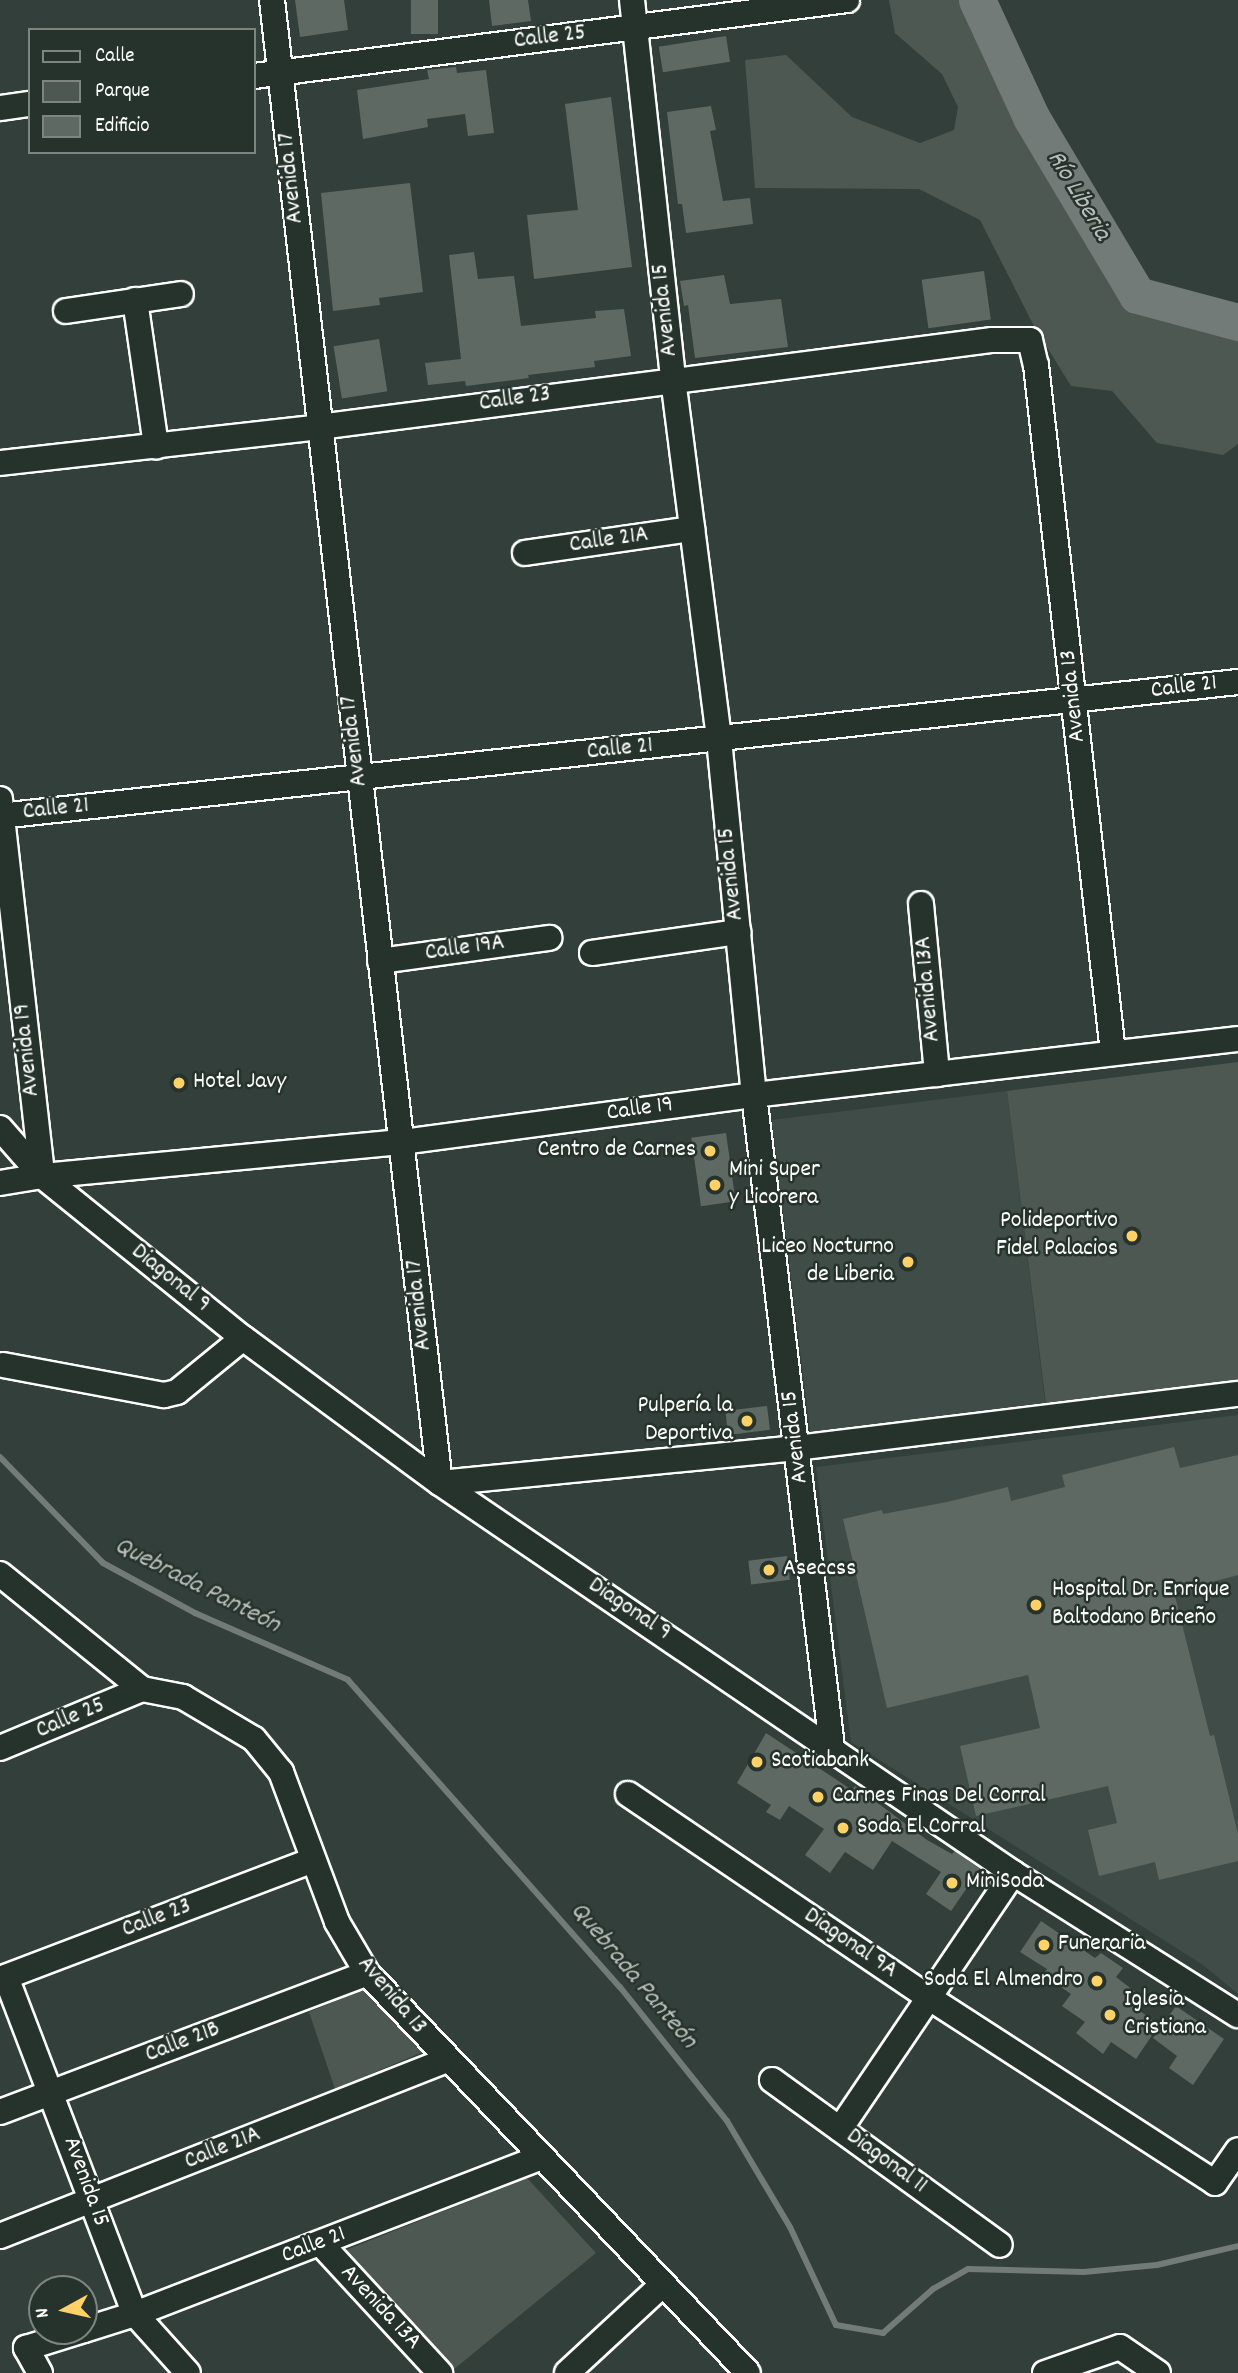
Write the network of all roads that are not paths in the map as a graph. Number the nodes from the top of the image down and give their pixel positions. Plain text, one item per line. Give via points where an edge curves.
1 (272, 0) edge
2 (632, 0) edge
3 (847, 0) edge
4 (635, 27) junction
5 (281, 73) junction
6 (256, 76) edge
7 (28, 104) edge
8 (0, 108) edge
9 (181, 293) dead end
10 (135, 300) junction
11 (66, 311) dead end
12 (1030, 340) joint
13 (673, 379) junction
14 (318, 427) junction
15 (156, 446) junction
16 (0, 463) edge
17 (692, 529) junction
18 (525, 553) dead end
19 (1238, 682) edge
20 (1074, 701) junction
21 (719, 739) junction
22 (359, 778) junction
23 (1, 810) edge
24 (921, 904) dead end
25 (738, 932) junction
26 (549, 938) dead end
27 (592, 953) dead end
28 (380, 961) junction
29 (1238, 1039) edge
30 (1113, 1053) junction
31 (937, 1074) junction
32 (754, 1095) junction
33 (0, 1128) edge
34 (401, 1142) junction
35 (42, 1176) junction
36 (0, 1183) edge
37 (243, 1338) junction
38 (3, 1365) dead end
39 (1238, 1394) edge
40 (797, 1448) junction
41 (440, 1483) junction
42 (0, 1574) edge
43 (142, 1689) junction
44 (832, 1747) junction
45 (0, 1748) edge
46 (628, 1794) dead end
47 (313, 1860) junction
48 (1013, 1873) junction
49 (367, 1973) junction
50 (3, 1978) edge
51 (928, 1997) junction
52 (1238, 2014) edge
53 (447, 2060) junction
54 (772, 2080) dead end
55 (53, 2092) junction
56 (0, 2112) edge
57 (840, 2129) junction
58 (1238, 2150) edge
59 (542, 2157) junction
60 (90, 2202) junction
61 (0, 2236) edge
62 (321, 2244) junction
63 (1000, 2245) dead end
64 (663, 2284) junction
65 (135, 2314) junction
66 (98, 2325) edge
67 (35, 2345) edge
68 (1120, 2347) junction
69 (40, 2373) edge
70 (188, 2373) edge
71 (440, 2373) edge
72 (567, 2373) edge
73 (748, 2373) edge
74 (1045, 2373) edge
75 (1103, 2373) edge
76 (1158, 2373) edge

1 - 5 street, Avenida 17
2 - 4 street, Avenida 15
3 - 4 street, Calle 25
4 - 5 street, Calle 25
4 - 13 street, Avenida 15
5 - 6 street, Calle 25
5 - 14 street, Avenida 17
7 - 8 street
9 - 10 street
10 - 11 street
10 - 15 street
12 - 13 street, Calle 23 via 992,340
12 - 20 street, Avenida 13
13 - 14 street, Calle 23
13 - 17 street, Avenida 15
14 - 15 street, Calle 23
14 - 22 street, Avenida 17
15 - 16 street, Calle 23
17 - 18 street, Calle 21A
17 - 21 street, Avenida 15
19 - 20 street, Calle 21
20 - 21 street, Calle 21
20 - 30 street, Avenida 13
21 - 22 street, Calle 21
21 - 25 street, Avenida 15
22 - 23 street, Calle 21
22 - 28 street, Avenida 17
23 - 35 street, Avenida 19
24 - 31 street, Avenida 13A
25 - 27 street
25 - 32 street, Avenida 15
26 - 28 street, Calle 19A
28 - 34 street, Avenida 17
29 - 30 street, Calle 19
30 - 31 street, Calle 19
31 - 32 street, Calle 19
32 - 34 street, Calle 19
32 - 40 street, Avenida 15
33 - 35 street, Diagonal 9
34 - 35 street, Calle 19
34 - 41 street, Avenida 17
35 - 36 street, Calle 19
35 - 37 street, Diagonal 9
37 - 38 street via 177,1392 164,1395
37 - 41 street, Diagonal 9
39 - 40 street
40 - 41 street
40 - 44 street, Avenida 15
41 - 44 street, Diagonal 9
42 - 43 street, Avenida 13
43 - 45 street, Calle 25
43 - 47 street, Avenida 13 via 183,1696 254,1739 281,1772
44 - 48 street, Diagonal 9
46 - 51 street, Diagonal 9A
47 - 49 street, Avenida 13 via 337,1922
47 - 50 street, Calle 23
48 - 51 street
48 - 52 street, Diagonal 9
49 - 53 street, Avenida 13
49 - 55 street, Calle 21B
50 - 55 street, Avenida 15
51 - 57 street
51 - 58 street, Diagonal 9A via 1216,2183
53 - 59 street, Avenida 13
53 - 60 street, Calle 21A
54 - 57 street, Diagonal 11
55 - 56 street, Calle 21B
55 - 60 street, Avenida 15
57 - 63 street, Diagonal 11
59 - 62 street, Calle 21
59 - 64 street, Avenida 13
60 - 61 street, Calle 21A
60 - 65 street, Avenida 15
62 - 65 street, Calle 21
62 - 71 street, Avenida 13A
64 - 72 street
64 - 73 street, Avenida 13
65 - 66 street, Calle 21
65 - 70 street, Avenida 15
67 - 69 street, Calle 21 via 26,2348
68 - 74 street
68 - 75 street
68 - 76 street

